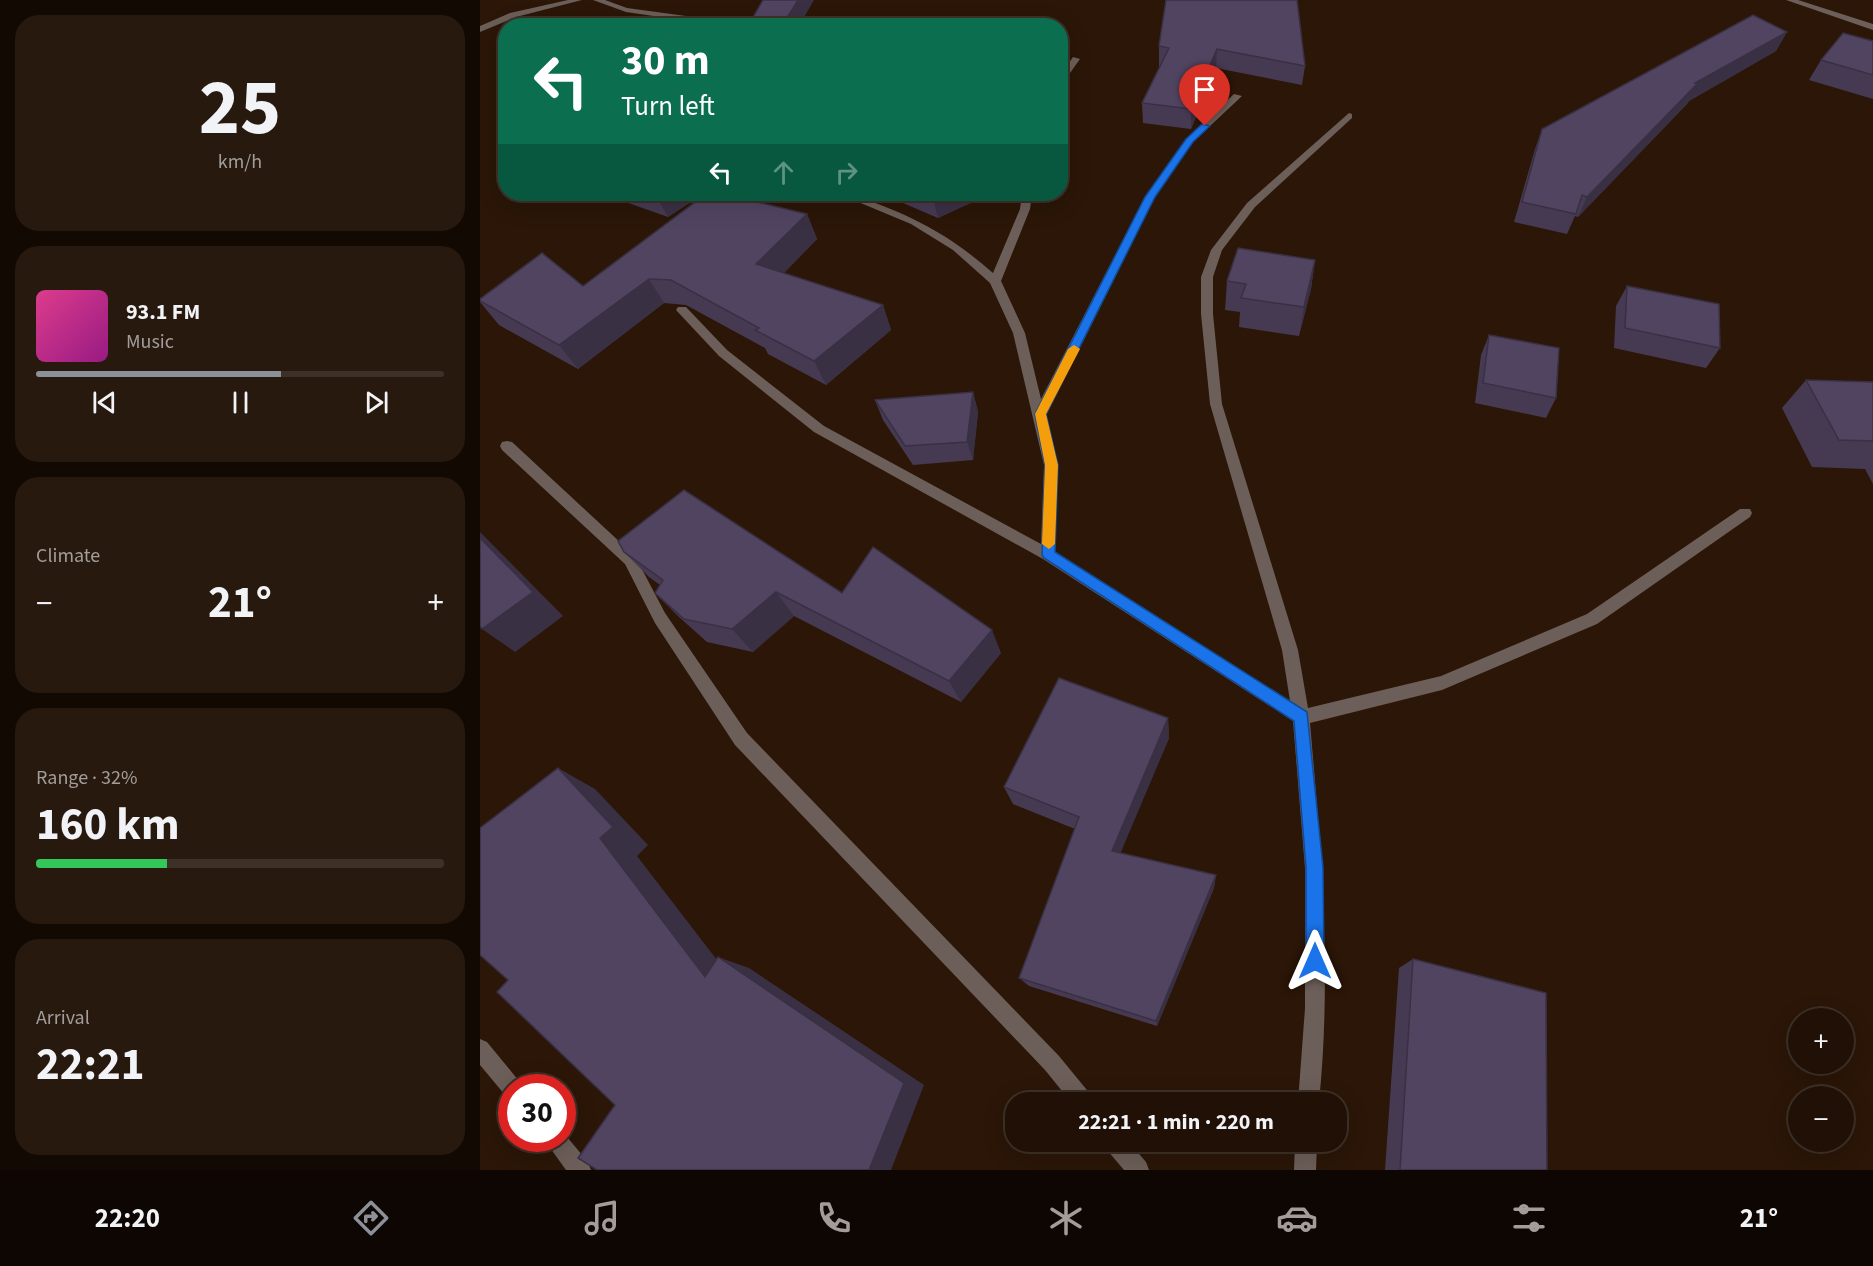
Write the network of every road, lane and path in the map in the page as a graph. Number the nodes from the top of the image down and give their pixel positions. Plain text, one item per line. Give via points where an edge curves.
1 (578, 0) edge
2 (597, 0) edge
3 (1790, 0) edge
4 (506, 18) edge
5 (685, 18) edge
6 (498, 21) edge
7 (1873, 27) edge
8 (480, 29) edge
9 (1076, 59) dead end
10 (1068, 72) edge
11 (1237, 96) dead end
12 (1349, 116) dead end
13 (862, 201) edge
14 (1026, 201) edge
15 (995, 281) junction
16 (682, 310) edge
17 (1040, 414) junction
18 (507, 446) dead end
19 (1745, 513) dead end
20 (1048, 555) junction
21 (1301, 717) junction
22 (480, 1049) edge
23 (501, 1074) edge
24 (1076, 1092) edge
25 (1310, 1092) edge
26 (565, 1152) edge
27 (1123, 1152) edge
28 (1306, 1152) edge
29 (580, 1170) edge
30 (1138, 1170) edge
31 (1305, 1170) edge

1 - 4 street
2 - 5 street via 626,10
3 - 7 street
6 - 8 street
9 - 10 street
11 - 17 street via 1190,140 1150,197
12 - 21 street via 1251,205 1217,250 1208,278 1207,314 1216,404 1290,650
13 - 15 street via 915,222 957,248
14 - 15 street
15 - 17 street via 1019,333
16 - 20 street via 723,353 819,429
17 - 20 street via 1051,465
18 - 24 street via 630,560 660,618 741,738
19 - 21 street via 1592,619 1442,683
20 - 21 street
21 - 25 street via 1314,867 1315,1008
22 - 23 street
26 - 29 street
27 - 30 street
28 - 31 street

